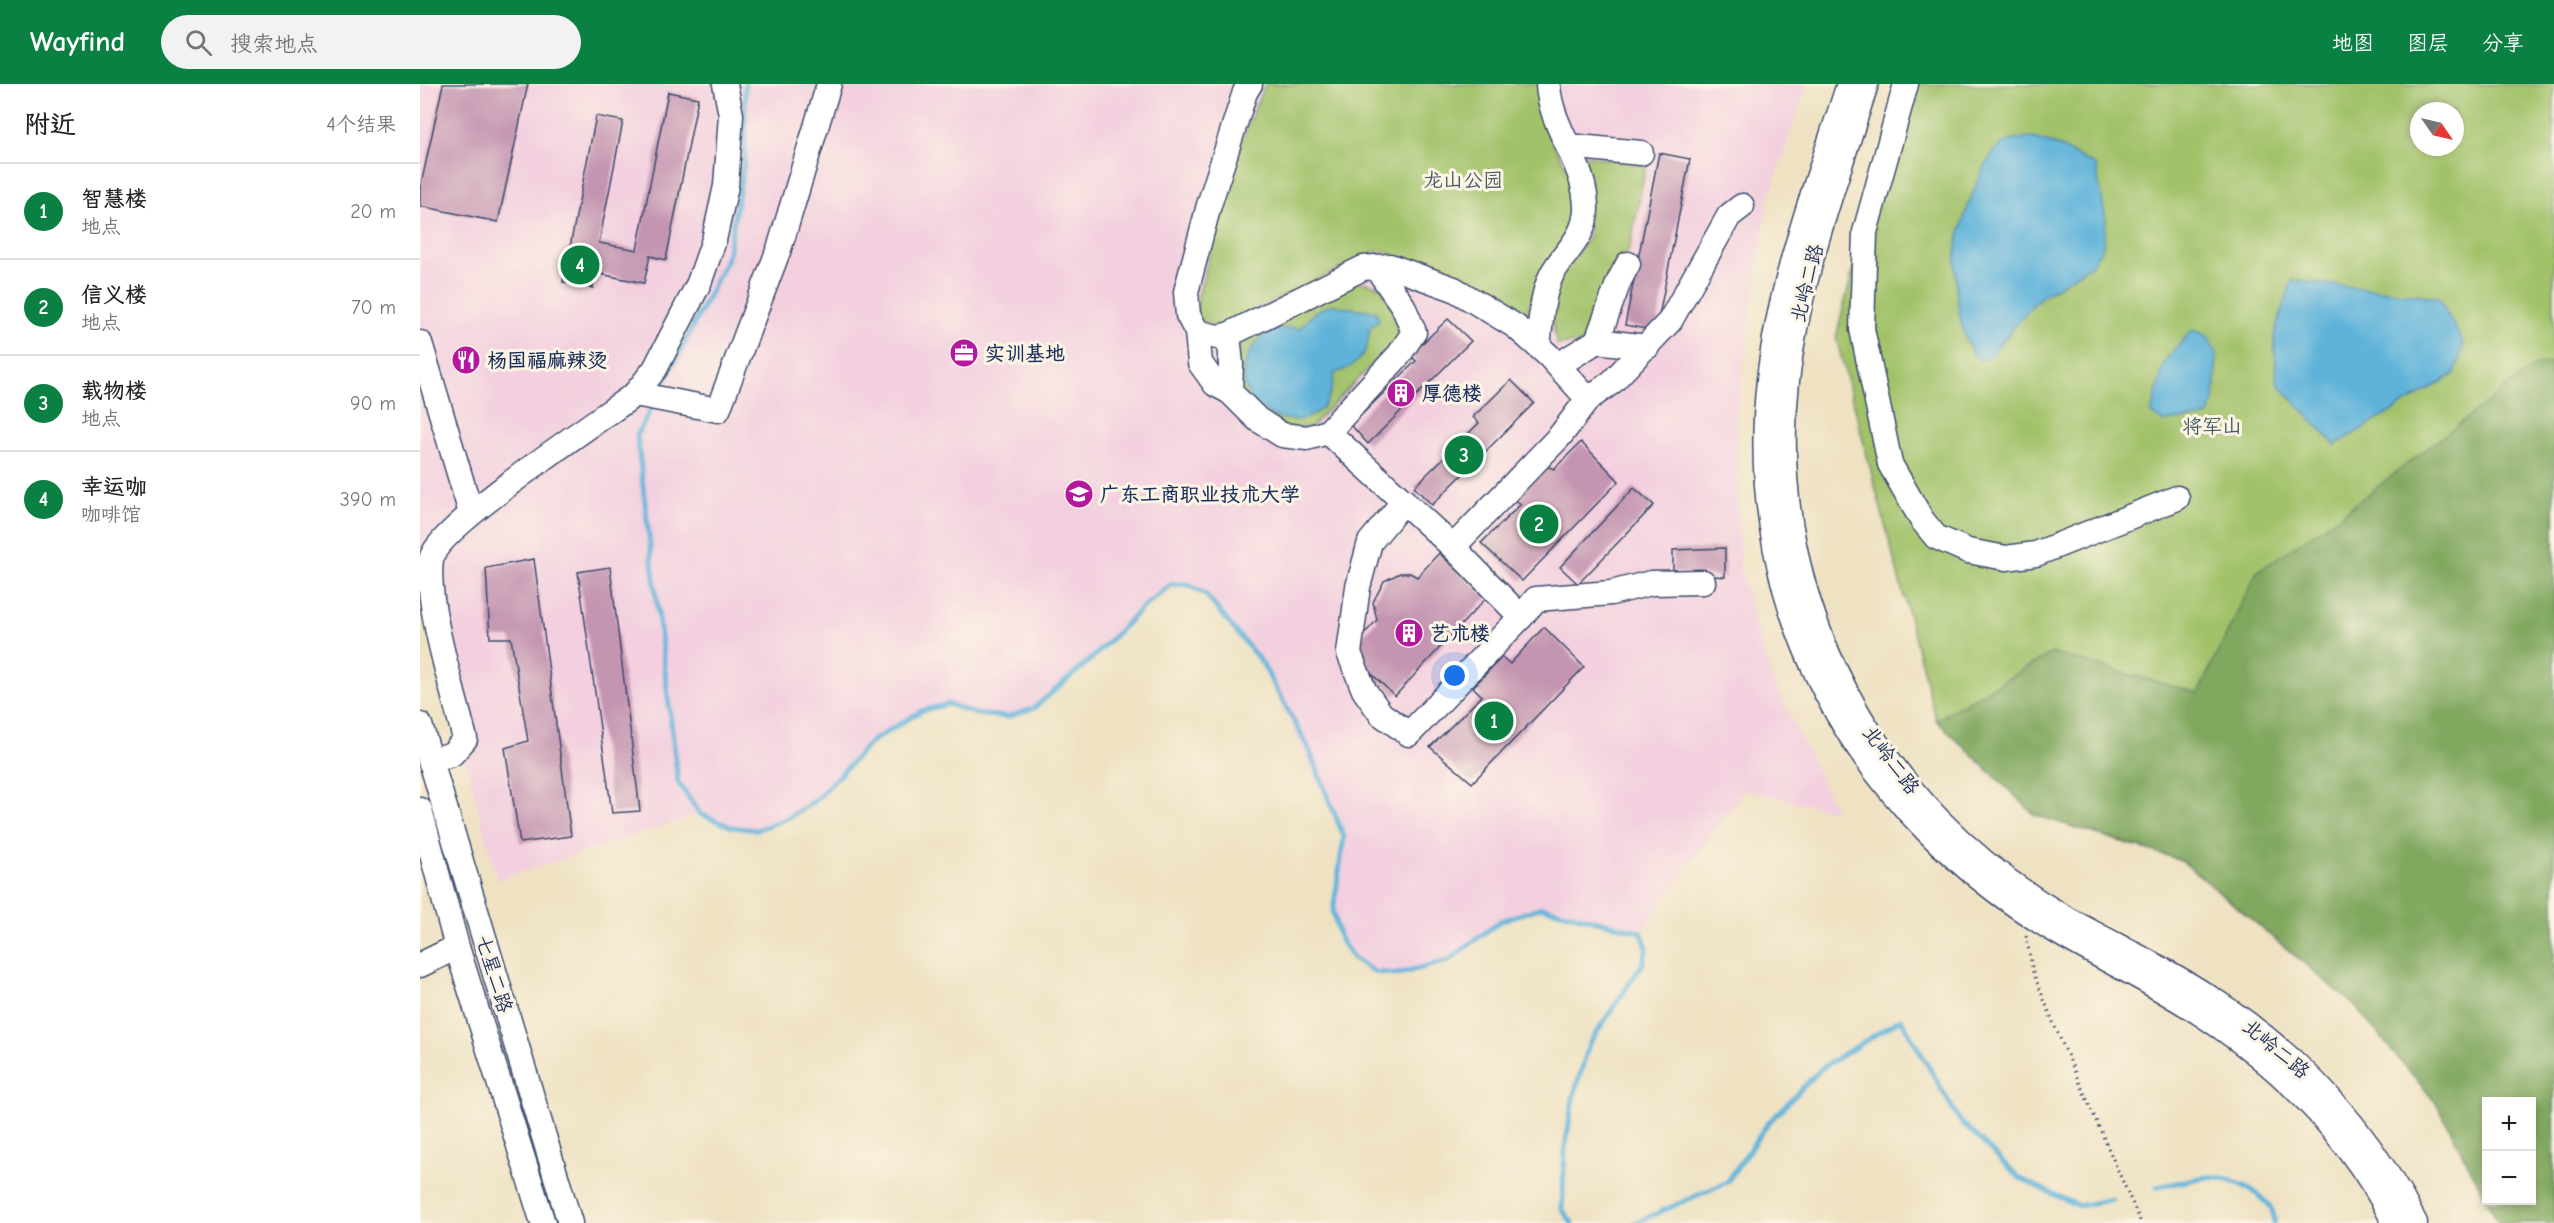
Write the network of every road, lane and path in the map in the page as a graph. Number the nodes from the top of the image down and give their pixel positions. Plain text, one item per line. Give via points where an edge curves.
1 (725, 84) edge
2 (829, 84) edge
3 (1250, 84) edge
4 (1548, 84) edge
5 (1849, 84) edge
6 (1866, 84) edge
7 (1906, 84) edge
8 (1568, 146) junction
9 (1641, 153) dead end
10 (1742, 206) dead end
11 (1628, 264) dead end
12 (1376, 267) junction
13 (1197, 332) junction
14 (1228, 335) junction
15 (1597, 341) junction
16 (420, 343) edge
17 (1538, 346) junction
18 (1647, 347) junction
19 (1558, 365) junction
20 (1230, 392) junction
21 (635, 394) junction
22 (1588, 399) junction
23 (1328, 432) junction
24 (2177, 498) dead end
25 (1404, 501) junction
26 (471, 513) junction
27 (1453, 547) junction
28 (1703, 582) dead end
29 (1521, 617) junction
30 (420, 725) edge
31 (430, 760) junction
32 (420, 810) edge
33 (2021, 910) junction
34 (457, 947) junction
35 (420, 965) edge
36 (543, 1223) edge
37 (570, 1223) edge
38 (2141, 1223) edge
39 (2395, 1223) edge
40 (2415, 1223) edge

1 - 21 street via 731,116 726,186 714,240 699,284 656,369
2 - 21 street via 780,246 717,410
3 - 13 street via 1209,205 1186,292 1188,315
4 - 8 street via 1550,106
5 - 33 street, 北岭二路 via 1795,258 1774,347 1766,463 1776,542 1809,656 1873,770 1932,838
6 - 40 street, 北岭二路 via 1815,247 1787,383 1785,435 1796,559 1810,611 1831,664 1885,757 1949,830 2014,885 2065,918 2204,994 2256,1029 2354,1124
7 - 24 street via 1865,232 1862,329 1890,464 1922,520 1936,537 1947,542 1968,551 2006,558 2036,554
8 - 9 street
8 - 17 street via 1583,184 1585,225 1552,274 1542,307
10 - 18 street via 1729,216 1670,321
11 - 15 street
12 - 14 street via 1363,268
12 - 17 street via 1390,266 1454,289 1515,326
12 - 23 street via 1404,306 1414,332 1399,355
13 - 14 street
13 - 20 street via 1200,363 1215,384
14 - 20 street
15 - 18 street
15 - 19 street
16 - 26 street
17 - 19 street
18 - 22 street via 1612,382
19 - 22 street
20 - 23 street via 1257,419 1282,435 1307,438
21 - 26 street
22 - 27 street via 1560,436
23 - 25 street
25 - 27 street
25 - 29 street via 1370,542 1358,587 1349,653 1364,690 1381,714 1409,734
26 - 31 street via 442,539 431,558 440,633 465,739 452,754
27 - 29 street
28 - 29 street via 1651,583 1611,593 1536,599
30 - 31 street, 七星二路
31 - 37 street, 七星二路
32 - 34 street, 七星二路
33 - 38 path via 2033,972
33 - 39 street, 北岭二路 via 2191,1007 2268,1062 2333,1127 2374,1183
34 - 35 street
34 - 36 street, 七星二路

